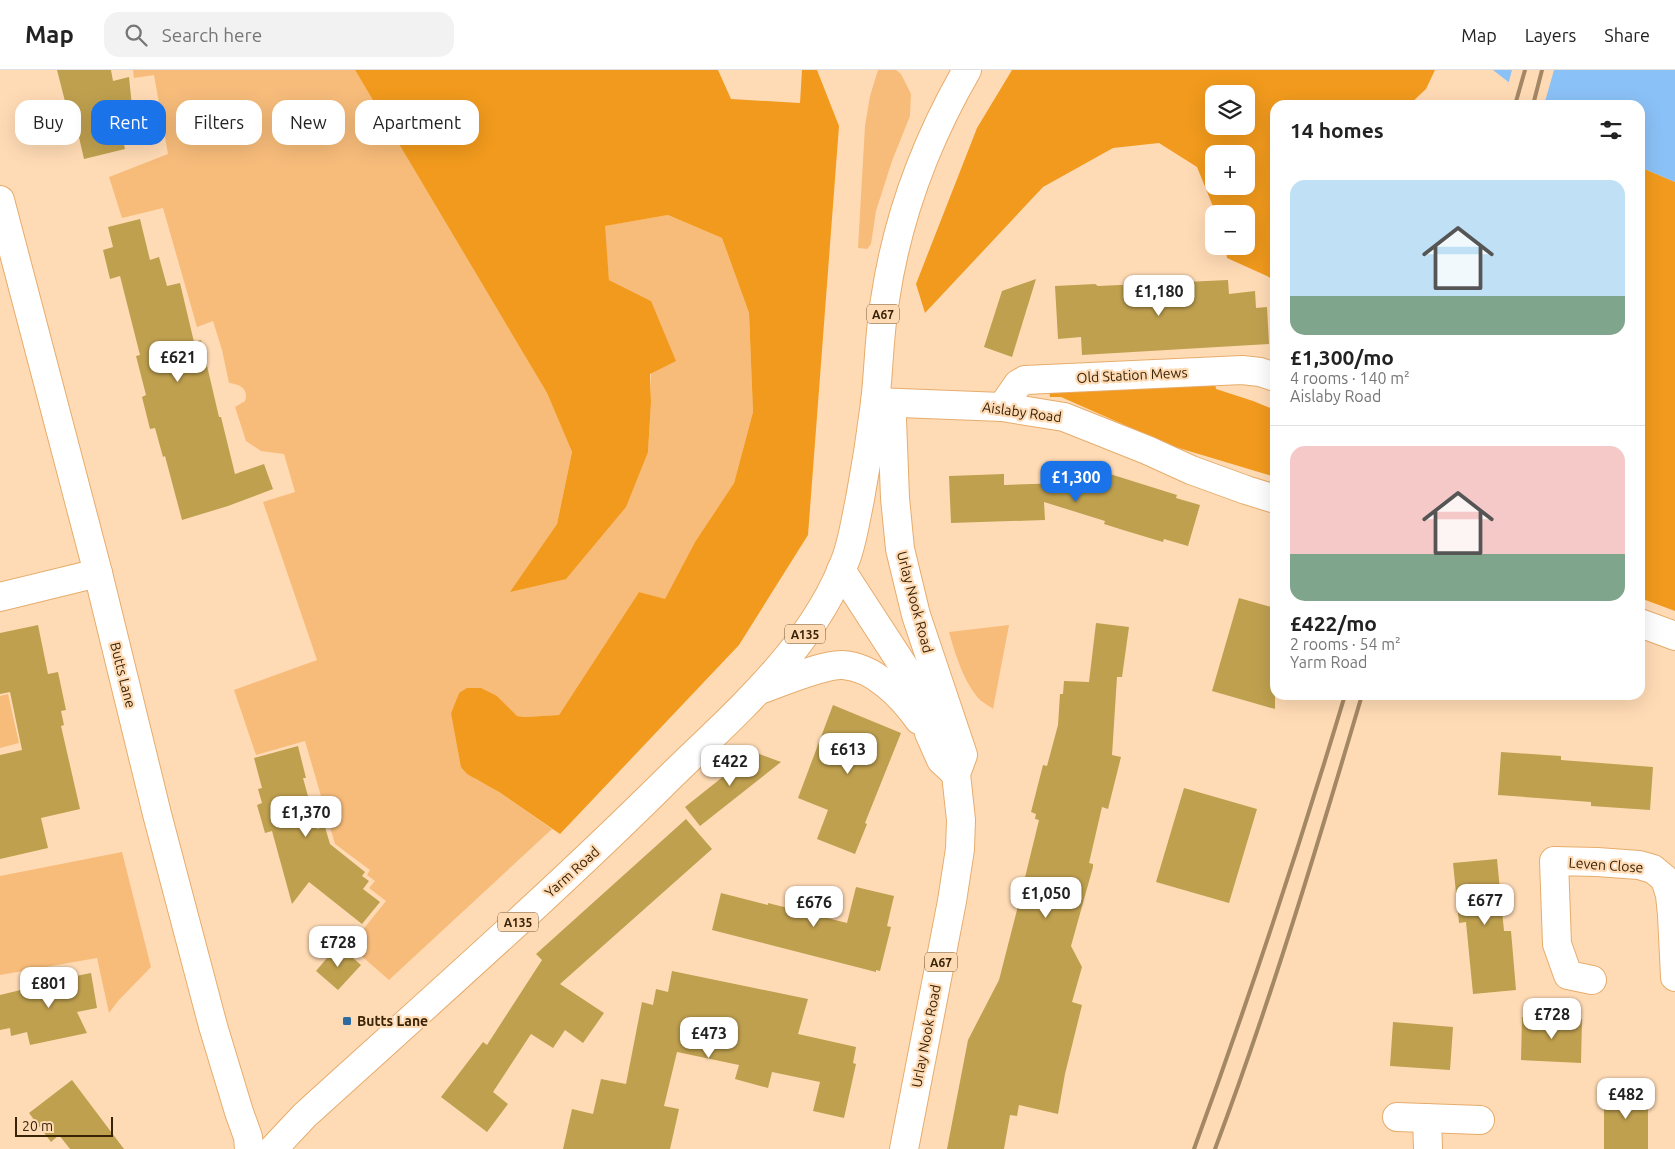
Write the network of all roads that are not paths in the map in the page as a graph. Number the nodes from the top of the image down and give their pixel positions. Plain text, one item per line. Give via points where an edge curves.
1 (967, 70) edge
2 (0, 200) edge
3 (1270, 375) edge
4 (875, 402) junction
5 (1002, 407) junction
6 (1270, 497) edge
7 (841, 570) junction
8 (98, 572) junction
9 (0, 597) edge
10 (1645, 625) edge
11 (1675, 636) edge
12 (759, 690) junction
13 (929, 733) junction
14 (956, 774) junction
15 (1675, 977) edge
16 (1592, 980) dead end
17 (1397, 1117) dead end
18 (1427, 1118) junction
19 (1480, 1120) dead end
20 (249, 1149) edge
21 (273, 1149) edge
22 (904, 1149) edge
23 (1428, 1149) edge

1 - 4 main road, A67 via 932,136 907,201 892,256 884,303
2 - 8 main road, Butts Lane
3 - 5 main road, Old Station Mews via 1242,370 1025,380 1018,384
4 - 5 main road, Aislaby Road
4 - 7 main road, A67 via 855,524
4 - 14 main road, Urlay Nook Road / A67 via 892,419 900,549 916,615 963,755
5 - 6 main road, Aislaby Road via 1064,416 1191,470
7 - 12 main road, Yarm Road / A135 via 812,625
7 - 13 main road, Urlay Nook Road via 906,670 924,709
8 - 9 main road
8 - 20 main road, Butts Lane via 157,814
10 - 11 main road
12 - 13 main road, Urlay Nook Road via 824,668 844,665 860,669 896,692
12 - 21 main road, Yarm Road / A135 via 599,848 305,1115
13 - 14 main road, Urlay Nook Road via 941,760
14 - 22 main road, Urlay Nook Road / A67 via 961,820 960,849
15 - 16 main road, Leven Close via 1670,895 1665,879 1653,869 1638,865 1554,861 1557,944 1568,975
17 - 18 main road
18 - 19 main road
18 - 23 main road

